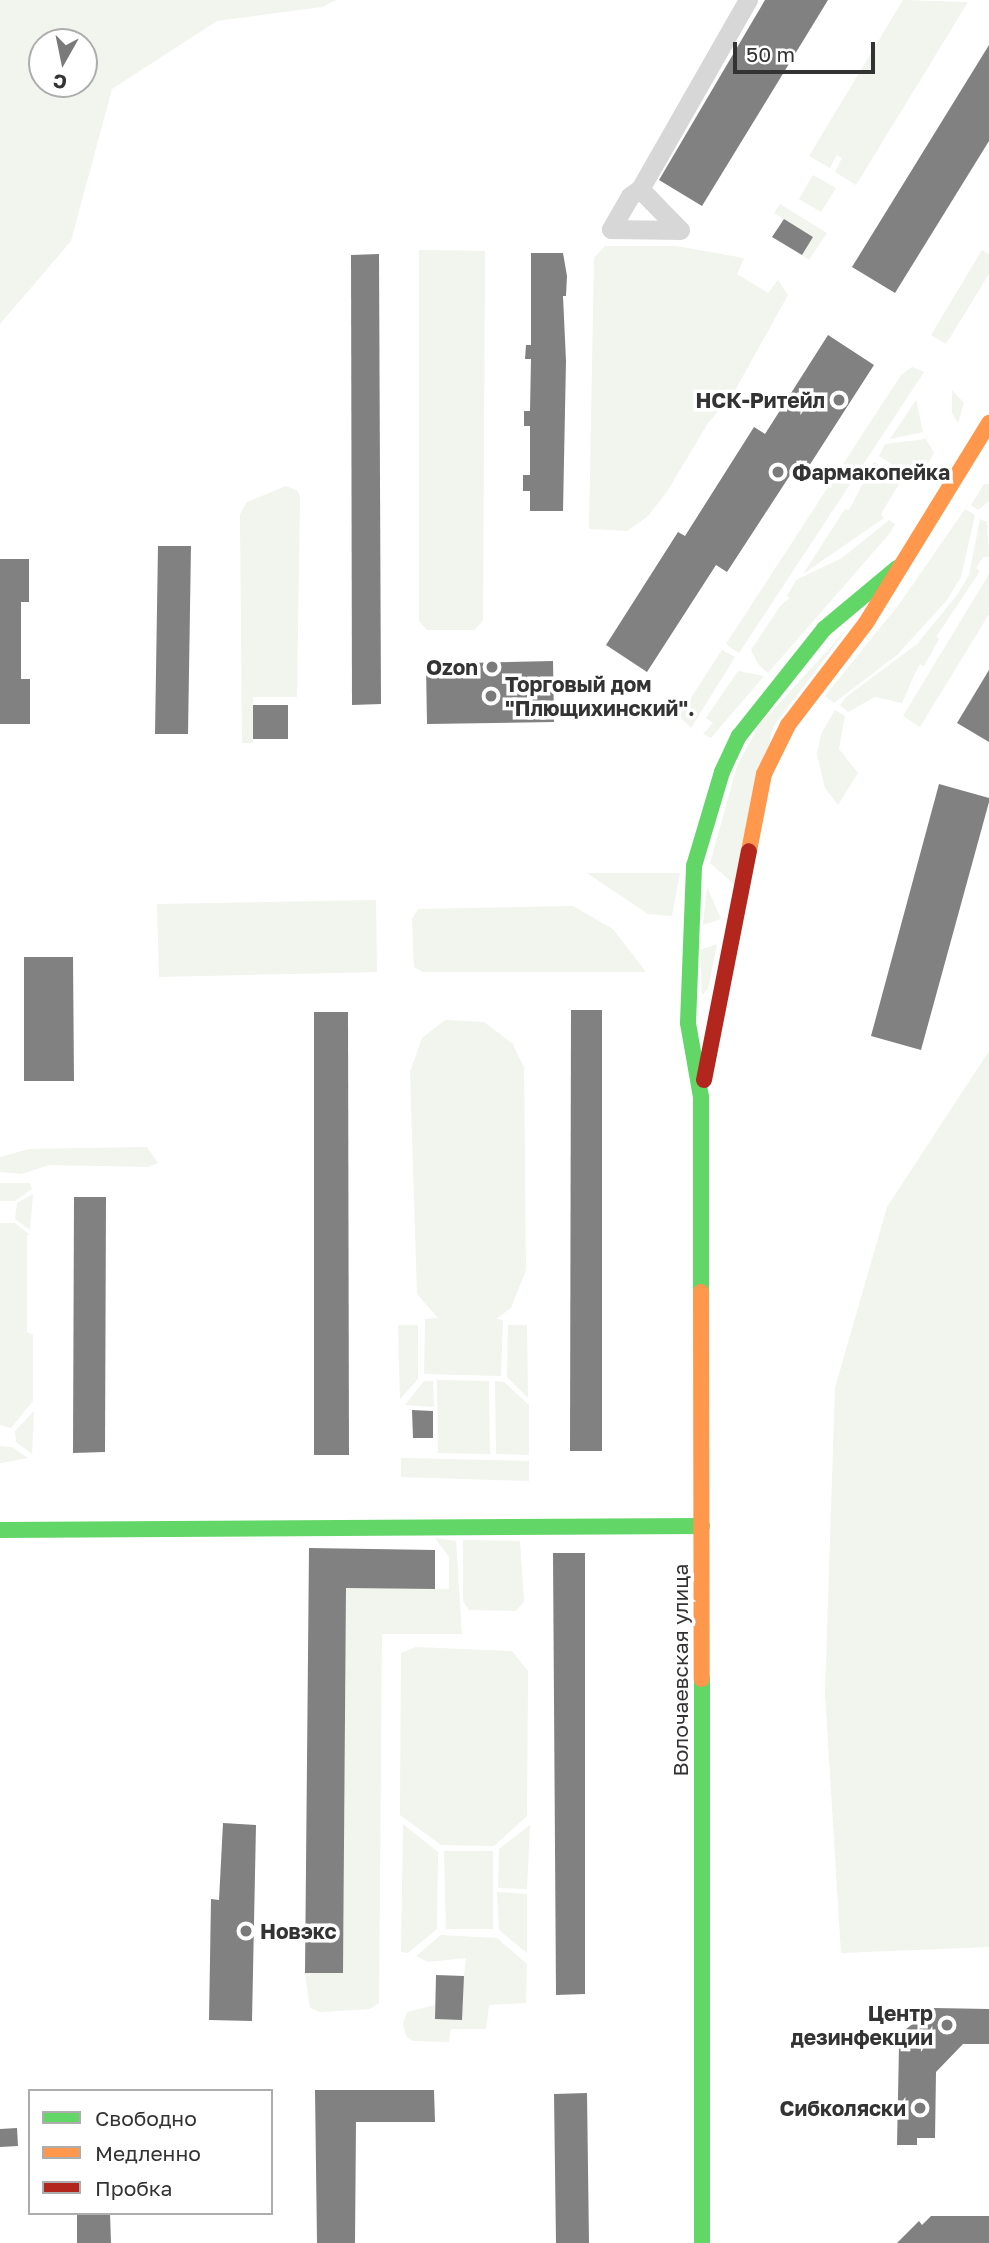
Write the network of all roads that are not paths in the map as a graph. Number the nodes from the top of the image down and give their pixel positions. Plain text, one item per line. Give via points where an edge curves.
1 (748, 0) edge
2 (640, 189) dead end
3 (989, 423) edge
4 (897, 568) junction
5 (701, 1097) junction
6 (702, 1526) junction
7 (0, 1530) edge
8 (702, 2243) edge

1 - 2 street
3 - 4 street, Волочаевская улица
4 - 5 street, Волочаевская улица via 851,647 788,725 765,774
4 - 5 street, Волочаевская улица via 824,629 739,736 722,772 694,866 688,1023
5 - 6 street, Волочаевская улица
6 - 7 street
6 - 8 street, Волочаевская улица

